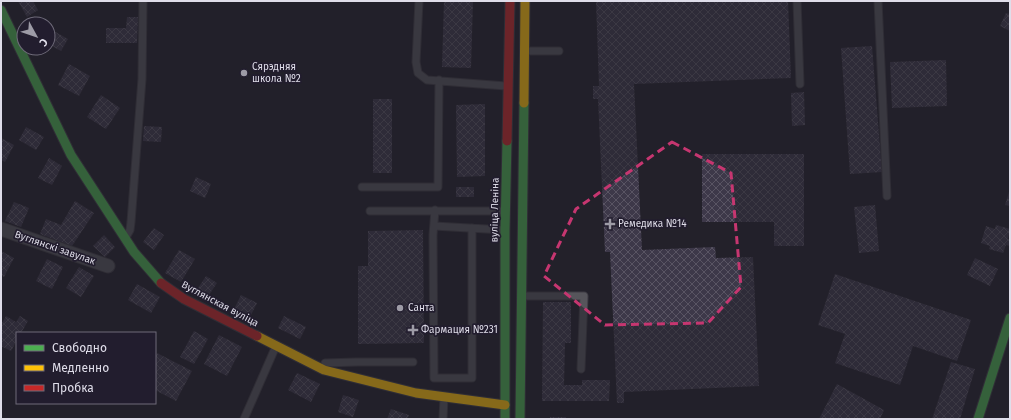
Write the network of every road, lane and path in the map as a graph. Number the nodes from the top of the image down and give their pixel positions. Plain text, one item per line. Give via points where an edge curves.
1 (143, 1) edge
2 (419, 1) edge
3 (510, 1) edge
4 (525, 1) edge
5 (797, 1) edge
6 (878, 1) edge
7 (1, 10) edge
8 (509, 51) junction
9 (524, 51) junction
10 (559, 51) dead end
11 (439, 80) junction
12 (800, 84) dead end
13 (508, 86) junction
14 (524, 86) junction
15 (362, 187) dead end
16 (887, 196) dead end
17 (435, 210) junction
18 (370, 211) dead end
19 (514, 211) junction
20 (434, 226) junction
21 (472, 228) junction
22 (1, 229) edge
23 (505, 230) junction
24 (125, 239) junction
25 (108, 266) dead end
26 (506, 294) junction
27 (521, 296) junction
28 (1010, 318) edge
29 (1007, 340) edge
30 (276, 346) junction
31 (413, 362) dead end
32 (311, 364) junction
33 (581, 369) dead end
34 (444, 397) junction
35 (505, 405) junction
36 (520, 406) junction
37 (244, 419) edge
38 (443, 419) edge
39 (505, 419) edge
40 (520, 419) edge
41 (978, 419) edge

1 - 24 lane via 142,79 131,222
2 - 11 lane via 416,62 418,73 427,80
3 - 8 main road, вуліца Леніна
4 - 9 main road, вуліца Леніна
5 - 12 lane
6 - 16 lane
7 - 24 main road, Вуглянская вуліца via 71,155
8 - 9 lane
8 - 13 main road, вуліца Леніна
9 - 10 lane
9 - 14 main road, вуліца Леніна
11 - 13 lane
11 - 15 lane via 438,187
13 - 14 lane
13 - 19 main road, вуліца Леніна
14 - 19 main road, вуліца Леніна
17 - 18 lane
17 - 19 lane
17 - 20 lane
19 - 23 main road, вуліца Леніна
19 - 27 main road, вуліца Леніна
20 - 21 lane
20 - 21 lane via 434,378 472,378
21 - 23 lane
22 - 25 street, Вуглянскі завулак
23 - 26 main road, вуліца Леніна
24 - 30 main road, Вуглянская вуліца via 163,285 184,299
26 - 27 lane
26 - 35 main road, вуліца Леніна
27 - 33 lane via 584,296
27 - 36 main road, вуліца Леніна
28 - 29 main road
29 - 41 main road
30 - 32 main road, Вуглянская вуліца
30 - 37 lane
31 - 32 lane
32 - 34 main road, Вуглянская вуліца via 324,370
34 - 35 main road, Вуглянская вуліца
34 - 38 lane
35 - 36 main road, Вуглянская вуліца
35 - 39 main road, вуліца Леніна
36 - 40 main road, вуліца Леніна

